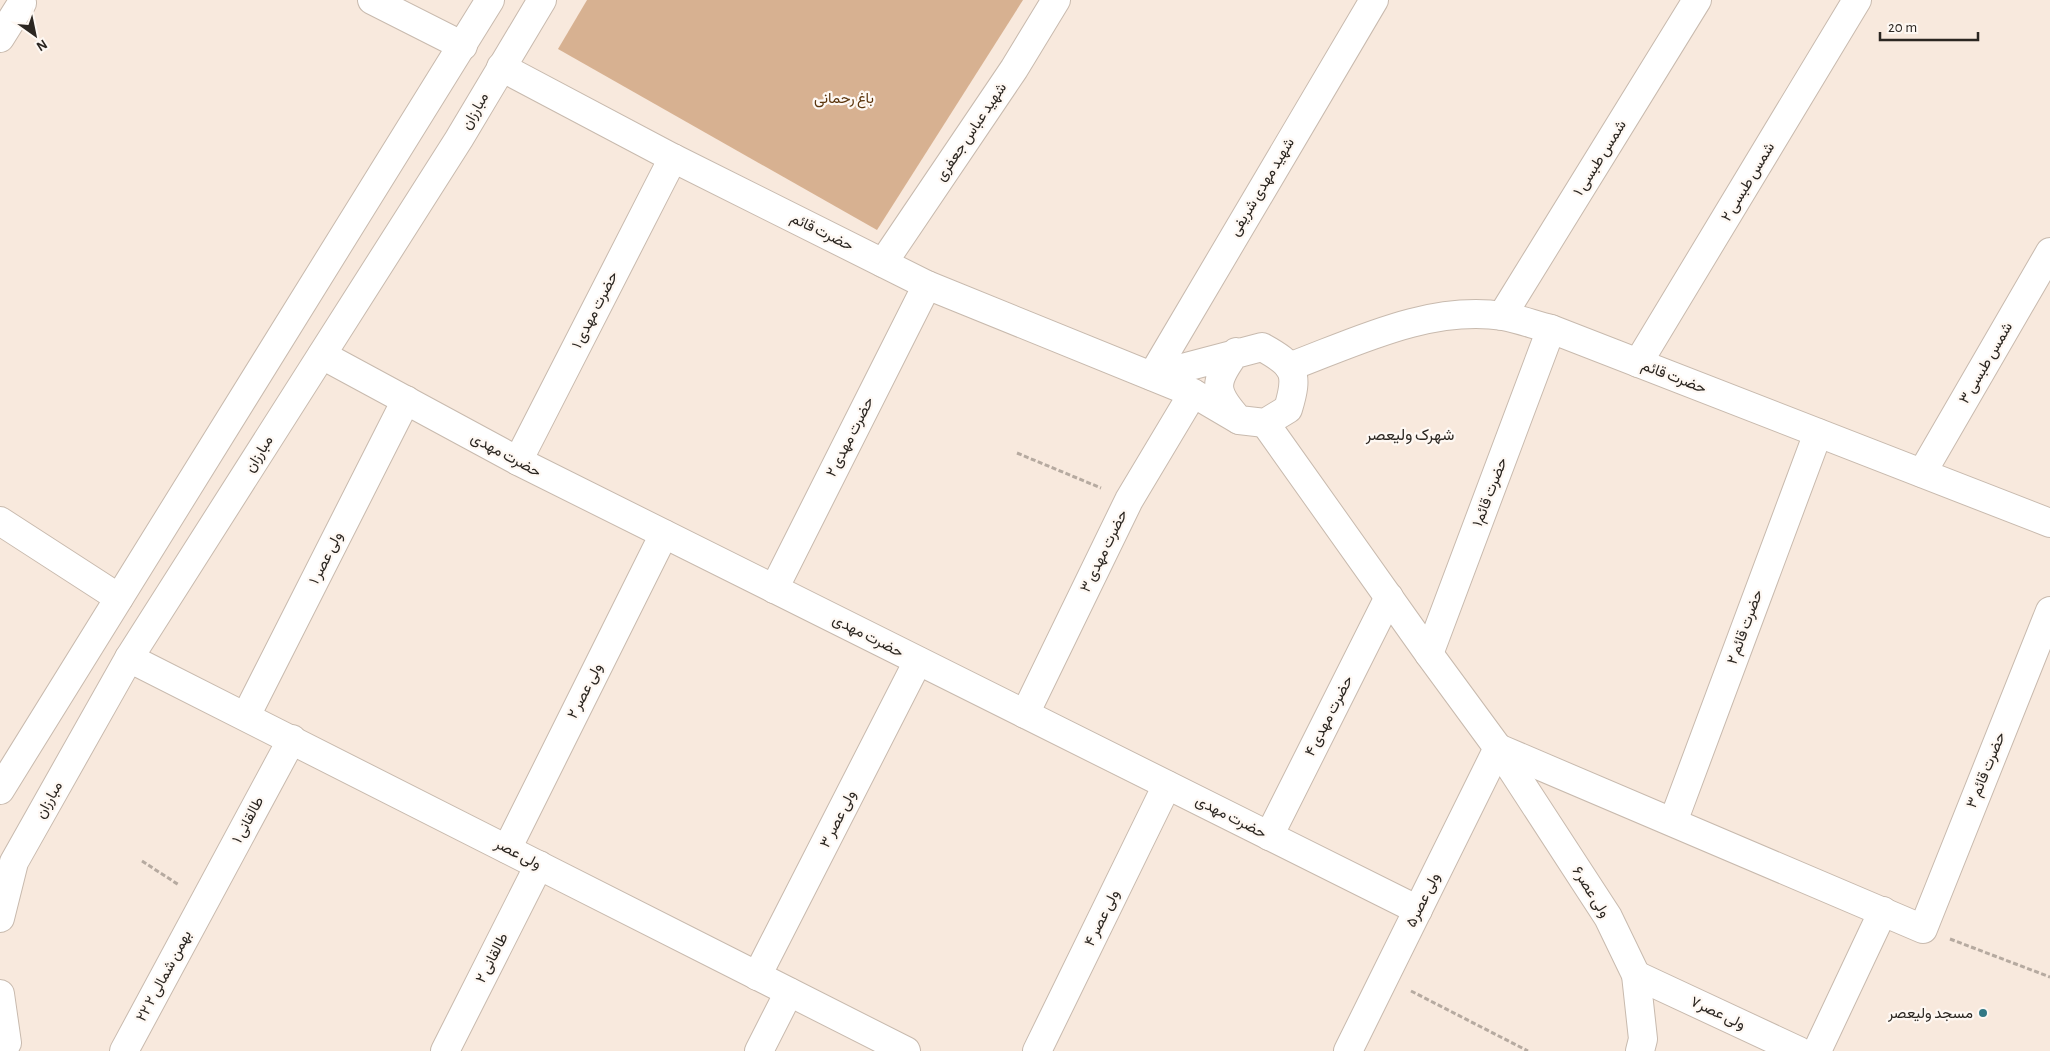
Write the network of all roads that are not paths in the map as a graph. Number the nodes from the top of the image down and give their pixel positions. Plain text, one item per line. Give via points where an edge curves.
1 (372, 0) edge
2 (490, 0) edge
3 (542, 0) edge
4 (1056, 0) edge
5 (1374, 0) edge
6 (1697, 0) edge
7 (1857, 0) edge
8 (22, 3) dead end
9 (0, 38) edge
10 (463, 46) junction
11 (501, 67) junction
12 (673, 158) junction
13 (2050, 252) edge
14 (883, 263) junction
15 (927, 285) junction
16 (1502, 316) junction
17 (1551, 329) junction
18 (1236, 352) junction
19 (322, 355) junction
20 (1638, 363) junction
21 (1289, 367) junction
22 (1152, 376) junction
23 (1193, 393) junction
24 (406, 400) junction
25 (1252, 421) junction
26 (1818, 433) junction
27 (518, 461) junction
28 (1922, 473) junction
29 (0, 521) edge
30 (2050, 523) edge
31 (664, 534) junction
32 (774, 589) junction
33 (1389, 597) junction
34 (119, 598) junction
35 (2050, 611) edge
36 (1429, 654) junction
37 (129, 658) junction
38 (918, 661) junction
39 (1025, 714) junction
40 (246, 716) junction
41 (292, 739) junction
42 (1498, 748) junction
43 (1167, 785) junction
44 (0, 790) edge
45 (1673, 822) junction
46 (1269, 836) junction
47 (507, 849) junction
48 (539, 865) junction
49 (205, 902) joint
50 (1418, 910) junction
51 (1883, 911) junction
52 (0, 918) edge
53 (1636, 975) junction
54 (758, 976) junction
55 (789, 992) junction
56 (0, 994) edge
57 (6, 1043) edge
58 (124, 1051) edge
59 (445, 1051) edge
60 (759, 1051) edge
61 (906, 1051) edge
62 (1037, 1051) edge
63 (1348, 1051) edge
64 (1640, 1051) edge
65 (1799, 1051) edge
66 (1817, 1051) edge

1 - 10 street, حضرت قائم
2 - 10 street
3 - 11 street, مبارزان
4 - 14 street, شهید عباس جعفری via 1014,69
5 - 22 street, شهید مهدی شریفی
6 - 16 street, شمس طبسی ۱
7 - 20 street, شمس طبسی ۲
8 - 9 street
10 - 11 street, حضرت قائم
10 - 34 street
11 - 12 street, حضرت قائم
11 - 19 street, مبارزان
12 - 14 street, حضرت قائم
12 - 27 street, حضرت مهدی ۱
13 - 28 street, شمس طبسی ۳
14 - 15 street, حضرت قائم
15 - 22 street, حضرت قائم
15 - 32 street, حضرت مهدی ۲
16 - 17 street, حضرت قائم
16 - 21 street, حضرت قائم via 1469,315 1409,323
17 - 20 street, حضرت قائم
17 - 36 street, حضرت قائم۱
18 - 21 street via 1262,347 1286,360
18 - 22 street
18 - 25 street via 1220,374 1221,400
19 - 24 street, حضرت مهدی
19 - 37 street, مبارزان
20 - 26 street, حضرت قائم
21 - 25 street via 1295,384 1288,409
22 - 23 street, حضرت قائم
23 - 25 street, حضرت قائم
23 - 39 street, حضرت مهدی ۳ via 1129,500
24 - 27 street, حضرت مهدی
24 - 40 street, ولی عصر ۱
25 - 33 street
26 - 28 street, حضرت قائم
26 - 45 street, حضرت قائم ۲
27 - 31 street, حضرت مهدی
28 - 30 street, حضرت قائم
29 - 34 street
31 - 32 street, حضرت مهدی
31 - 47 street, ولی عصر ۲
32 - 38 street, حضرت مهدی
33 - 36 street
33 - 46 street, حضرت مهدی ۴
34 - 44 street
35 - 51 street, حضرت قائم ۳ via 1923,929
36 - 42 street
37 - 40 street, ولی عصر
37 - 52 street, مبارزان via 14,862
38 - 39 street, حضرت مهدی
38 - 54 street, ولی عصر ۳
39 - 43 street, حضرت مهدی
40 - 41 street, ولی عصر
41 - 47 street, ولی عصر
41 - 49 street, طالقانی ۱
42 - 45 street
42 - 50 street, ولی عصر۵
42 - 53 street, ولی عصر۶ via 1608,917
43 - 46 street, حضرت مهدی
43 - 62 street, ولی عصر ۴
45 - 51 street
46 - 50 street, حضرت مهدی
47 - 48 street, ولی عصر
48 - 54 street, ولی عصر
48 - 59 street, طالقانی ۲
49 - 58 street, ۲۲ بهمن شمالی ۲
50 - 63 street, ولی عصر۵
51 - 66 street
53 - 64 street, ولی عصر۶ via 1643,1039
53 - 65 street, ولی عصر۷
54 - 55 street, ولی عصر
55 - 60 street
55 - 61 street, ولی عصر
56 - 57 street

